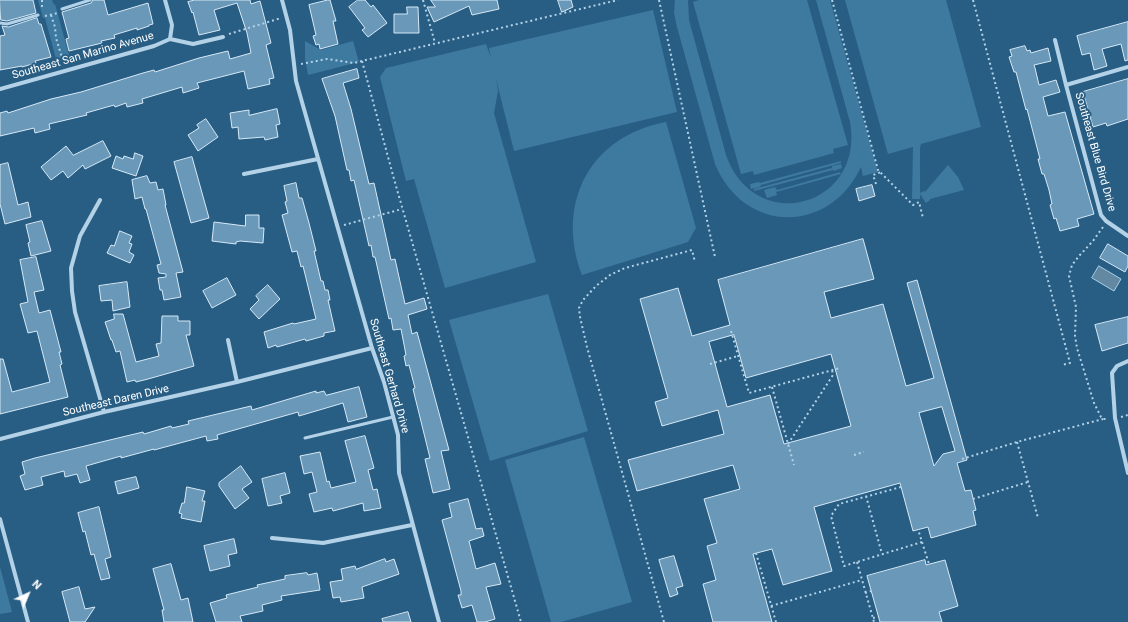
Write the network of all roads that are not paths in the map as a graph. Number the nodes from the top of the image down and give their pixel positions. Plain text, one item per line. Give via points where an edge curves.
1 (90, 0) edge
2 (165, 0) edge
3 (282, 0) edge
4 (62, 9) road end
5 (38, 15) road end
6 (0, 23) edge
7 (223, 37) road end
8 (170, 39) junction
9 (1055, 40) dead end
10 (1128, 67) edge
11 (1066, 85) junction
12 (0, 89) edge
13 (318, 159) junction
14 (244, 174) dead end
15 (100, 200) dead end
16 (1128, 236) edge
17 (228, 340) dead end
18 (372, 348) junction
19 (1128, 361) edge
20 (238, 382) junction
21 (104, 412) junction
22 (393, 417) junction
23 (305, 438) dead end
24 (0, 439) edge
25 (1128, 473) edge
26 (0, 519) edge
27 (412, 525) junction
28 (272, 538) dead end
29 (28, 622) edge
30 (439, 622) edge

1 - 4 lane
2 - 8 street via 172,25
3 - 13 street, Southeast Gerhard Drive via 290,30 296,81
5 - 6 lane via 7,24
7 - 8 street via 193,44
8 - 12 street, Southeast San Marino Avenue via 154,46
9 - 11 street, Southeast Blue Bird Drive
10 - 11 street, Southeast Blue Bird Drive
11 - 16 street, Southeast Blue Bird Drive via 1101,216
13 - 14 street
13 - 18 street, Southeast Gerhard Drive
15 - 21 street via 80,236 71,268 75,312
17 - 20 street
18 - 20 street, Southeast Daren Drive
18 - 22 street, Southeast Gerhard Drive
19 - 25 street via 1116,366 1112,373 1115,418
20 - 21 street, Southeast Daren Drive
21 - 24 street, Southeast Daren Drive
22 - 23 lane
22 - 27 street, Southeast Gerhard Drive via 398,435 399,472
26 - 29 street
27 - 28 street via 323,543
27 - 30 street, Southeast Gerhard Drive

